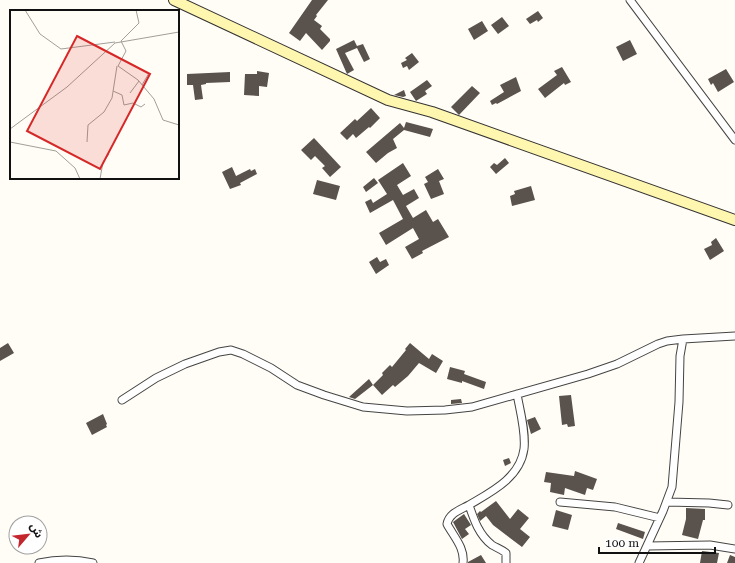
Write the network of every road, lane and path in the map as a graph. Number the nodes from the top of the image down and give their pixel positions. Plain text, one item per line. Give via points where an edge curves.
1 (174, 0) edge
2 (630, 0) edge
3 (735, 140) edge
4 (735, 220) edge
5 (735, 336) edge
6 (683, 339) junction
7 (517, 394) junction
8 (122, 400) dead end
9 (560, 502) dead end
10 (667, 502) junction
11 (469, 505) junction
12 (728, 505) dead end
13 (660, 518) junction
14 (647, 546) junction
15 (735, 549) edge
16 (39, 563) edge
17 (93, 563) edge
18 (463, 563) edge
19 (506, 563) edge
20 (639, 563) edge

1 - 4 street via 388,100 432,112
2 - 3 street
5 - 6 street
6 - 7 street via 658,344 617,364 588,374
6 - 10 street via 675,458 672,487
7 - 8 street via 472,407 445,410 407,411 363,407 297,385 271,368 231,350 185,364 156,378
7 - 11 street via 524,449 520,460 509,478 495,490
9 - 13 street via 615,507
10 - 12 street
10 - 13 street
11 - 18 street via 454,512 447,524 461,547
11 - 19 street via 475,523 482,533 492,544 506,553
13 - 14 street
14 - 15 street via 710,545
14 - 20 street
16 - 17 street via 52,560

